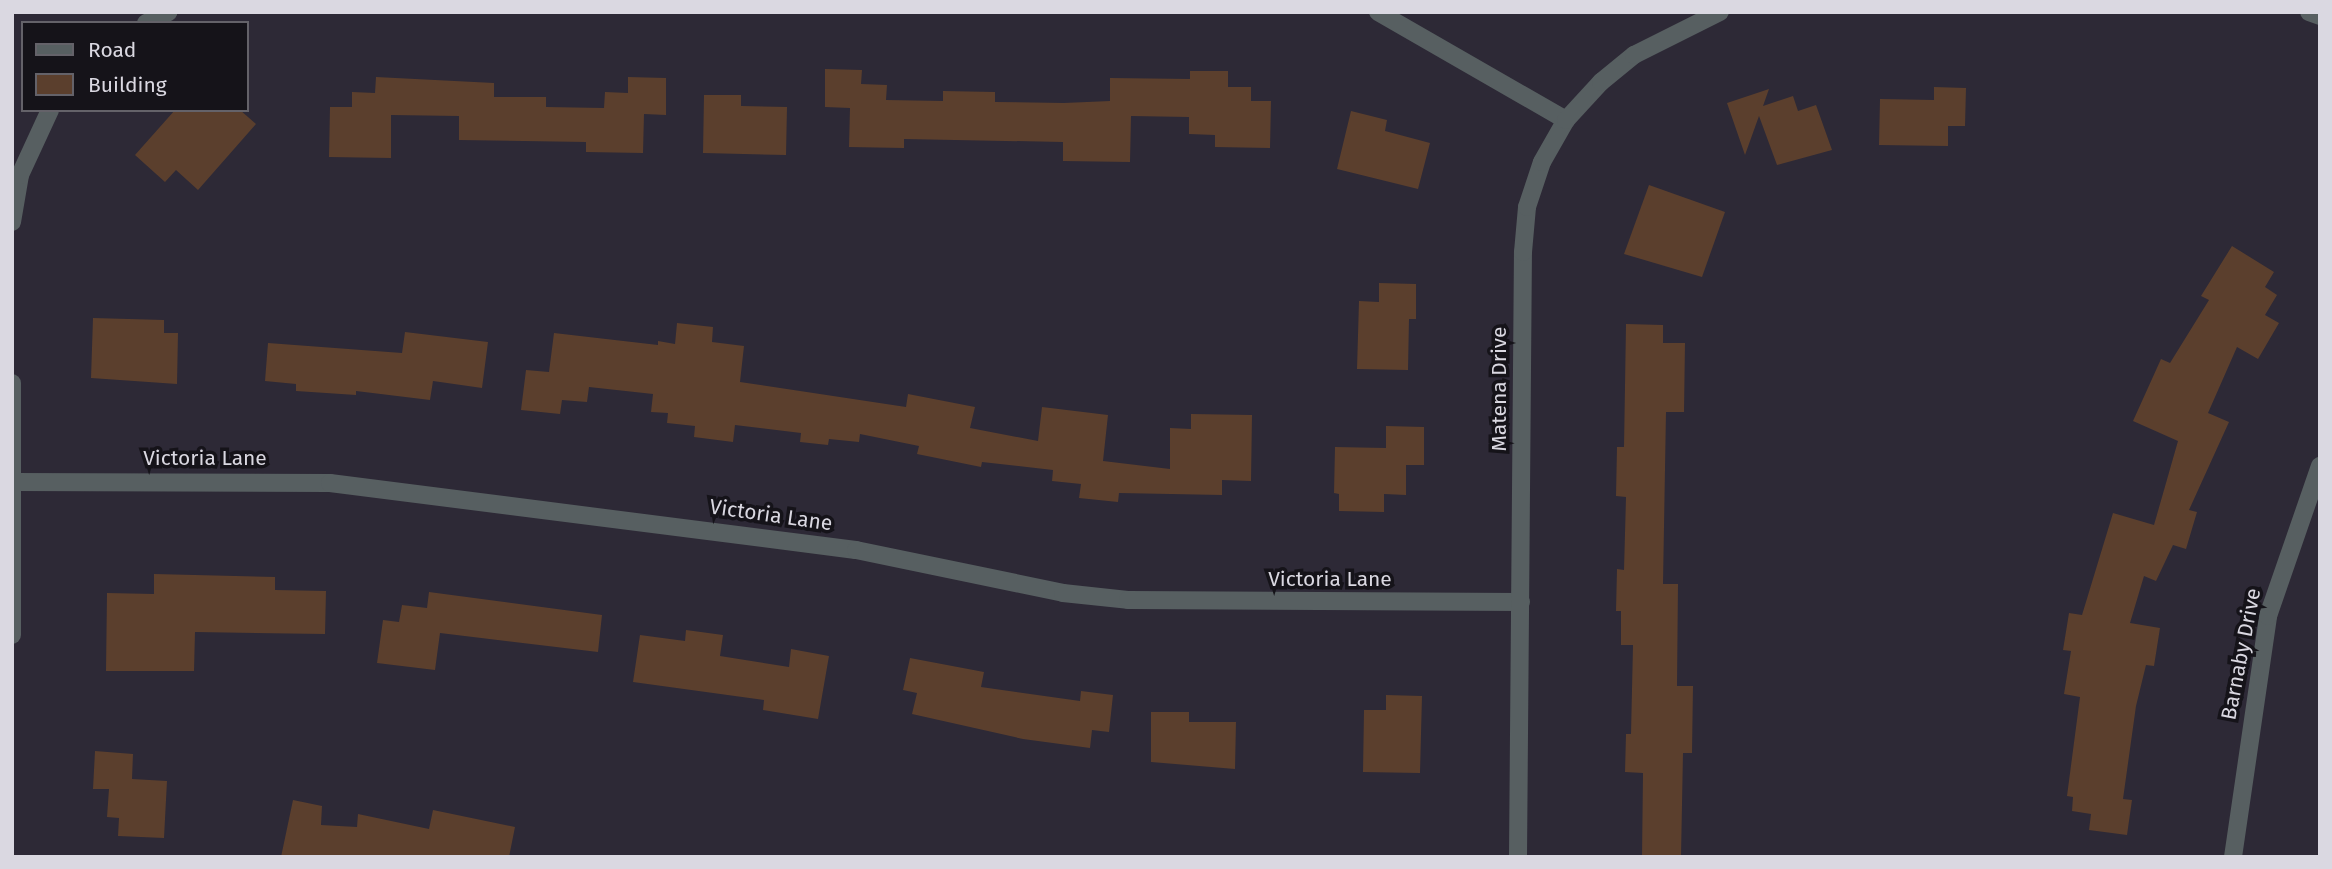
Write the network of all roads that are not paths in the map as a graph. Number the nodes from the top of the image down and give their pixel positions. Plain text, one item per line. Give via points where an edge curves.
1 (169, 12) edge
2 (1378, 12) edge
3 (1720, 12) edge
4 (2309, 12) edge
5 (2320, 16) edge
6 (150, 21) edge
7 (49, 112) edge
8 (1566, 120) junction
9 (12, 222) edge
10 (12, 383) edge
11 (2320, 466) edge
12 (13, 482) edge
13 (1521, 602) junction
14 (12, 635) edge
15 (1518, 857) edge
16 (2233, 857) edge

1 - 6 street
2 - 8 street
3 - 8 street, Matena Drive via 1681,27 1634,55
4 - 5 street
7 - 9 street via 20,175
8 - 13 street, Matena Drive via 1542,162 1527,208 1522,252
10 - 12 street
11 - 16 street, Barnaby Drive via 2269,616
12 - 13 street, Victoria Lane via 330,483 856,550 1063,593 1128,600
12 - 14 street
13 - 15 street, Matena Drive

